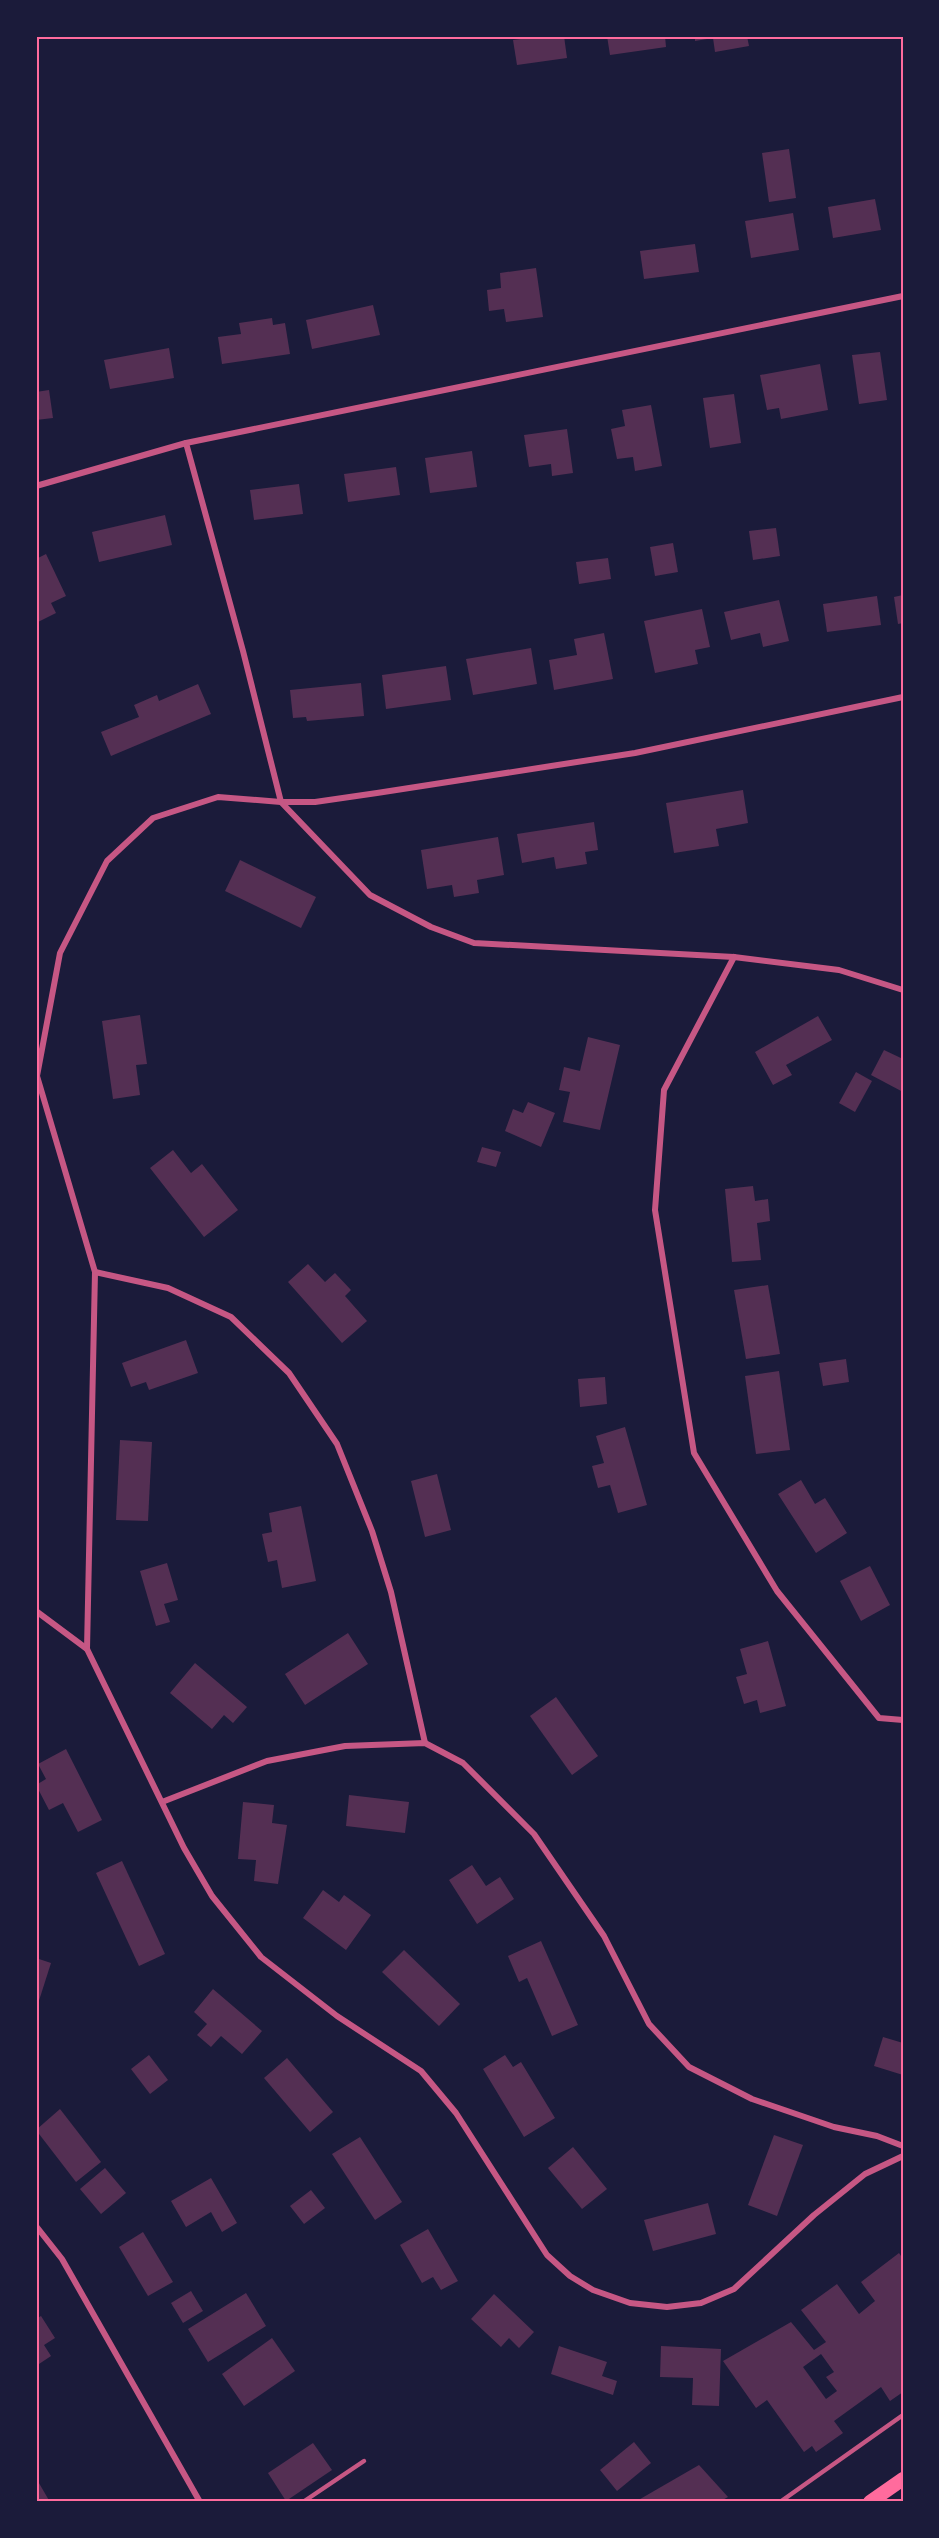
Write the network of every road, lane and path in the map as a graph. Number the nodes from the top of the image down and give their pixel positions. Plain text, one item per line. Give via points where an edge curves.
1 (903, 296) edge
2 (186, 443) junction
3 (36, 486) edge
4 (903, 698) edge
5 (281, 802) junction
6 (734, 957) junction
7 (903, 990) edge
8 (37, 1075) edge
9 (95, 1272) junction
10 (36, 1611) edge
11 (87, 1649) junction
12 (903, 1720) edge
13 (425, 1743) junction
14 (162, 1802) junction
15 (903, 2146) edge
16 (903, 2156) edge
17 (36, 2226) edge
18 (903, 2415) edge
19 (364, 2461) dead end
20 (903, 2480) edge
21 (200, 2502) edge
22 (303, 2502) edge
23 (780, 2502) edge
24 (870, 2502) edge

1 - 2 street
2 - 3 street
2 - 5 street
4 - 5 street via 635,753 377,794
5 - 6 street via 370,895 431,927 474,943
5 - 8 street via 219,798 153,818 107,861 60,953
6 - 7 street via 839,970
6 - 12 street via 663,1090 655,1210 694,1452 777,1591 879,1718
8 - 9 street
9 - 11 street
9 - 13 street via 168,1288 231,1317 289,1373 337,1444 372,1531 391,1592
10 - 11 street
11 - 14 street
13 - 14 street via 345,1746 267,1761
13 - 15 street via 463,1763 534,1834 604,1936 649,2024 689,2067 752,2099
14 - 16 street via 212,1896 261,1957 337,2016 421,2071 456,2113 547,2254 570,2276 593,2290 630,2303 667,2307 701,2303 734,2289 865,2174
17 - 21 street via 62,2259
18 - 23 lane
19 - 22 lane
20 - 24 main road

